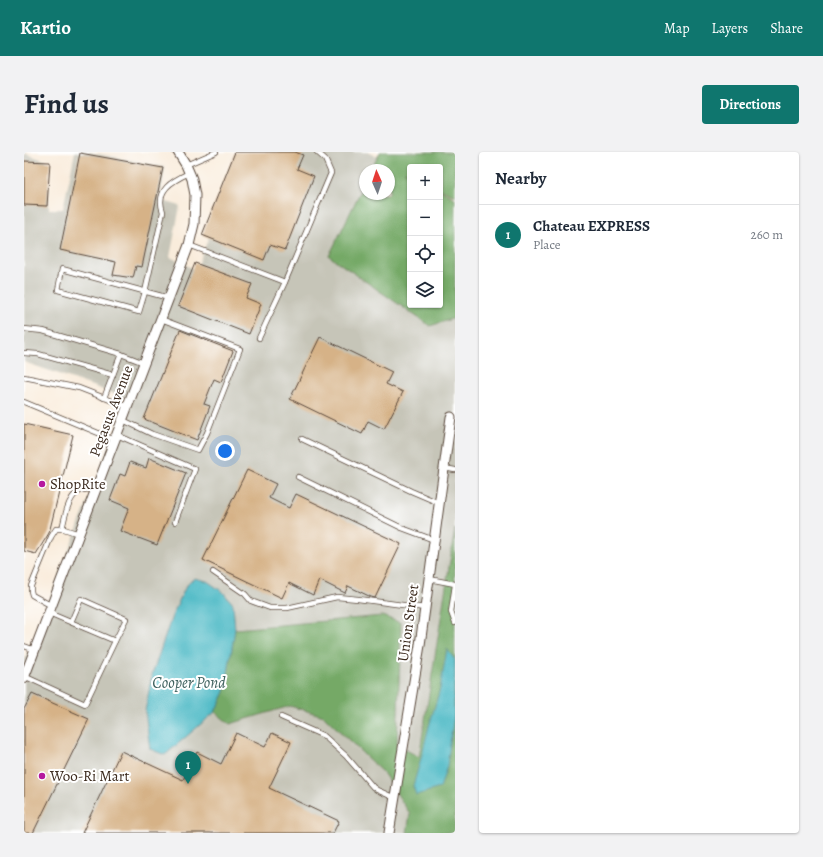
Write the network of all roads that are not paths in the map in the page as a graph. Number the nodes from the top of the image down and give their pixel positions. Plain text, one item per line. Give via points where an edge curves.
1 (178, 152) edge
2 (216, 152) edge
3 (317, 152) edge
4 (188, 169) junction
5 (190, 245) junction
6 (285, 282) junction
7 (145, 292) junction
8 (169, 298) junction
9 (161, 319) junction
10 (24, 329) edge
11 (259, 338) dead end
12 (24, 352) edge
13 (121, 354) junction
14 (144, 363) junction
15 (113, 375) junction
16 (24, 377) edge
17 (104, 398) junction
18 (24, 402) edge
19 (128, 407) junction
20 (453, 413) edge
21 (123, 420) junction
22 (116, 438) junction
23 (302, 439) dead end
24 (451, 442) edge
25 (444, 468) junction
26 (455, 470) edge
27 (298, 477) dead end
28 (96, 490) junction
29 (439, 503) junction
30 (176, 522) dead end
31 (62, 529) junction
32 (79, 534) junction
33 (434, 540) junction
34 (213, 572) dead end
35 (429, 579) junction
36 (455, 584) edge
37 (425, 608) junction
38 (50, 609) junction
39 (71, 622) junction
40 (455, 623) edge
41 (114, 641) junction
42 (24, 646) edge
43 (35, 650) junction
44 (24, 677) edge
45 (281, 717) dead end
46 (394, 798) junction
47 (389, 833) edge

1 - 4 street, Pegasus Avenue
2 - 4 lane
3 - 6 lane via 325,159 331,173
4 - 5 street, Pegasus Avenue via 195,196
4 - 7 lane via 162,194 160,203 164,212
5 - 6 lane
5 - 8 street, Pegasus Avenue
6 - 11 lane
7 - 7 lane via 62,268 58,290 139,312
7 - 8 lane
8 - 9 street, Pegasus Avenue
9 - 14 street, Pegasus Avenue
9 - 21 lane via 240,349 198,450 152,434
10 - 13 lane via 43,331
12 - 15 lane
13 - 14 lane
13 - 15 lane
14 - 19 street, Pegasus Avenue
15 - 17 lane
16 - 17 lane via 79,388
17 - 19 lane
18 - 22 lane
19 - 21 street, Pegasus Avenue
20 - 24 street, Union Street
21 - 22 street, Pegasus Avenue
22 - 28 street, Pegasus Avenue
22 - 30 lane via 195,469
23 - 29 lane
24 - 25 street, Union Street
25 - 26 lane
25 - 29 street, Union Street
27 - 33 lane via 402,528
28 - 31 lane via 84,490 70,500
28 - 32 street, Pegasus Avenue
29 - 33 street, Union Street
31 - 32 lane
31 - 38 lane via 56,529 51,537 31,586 32,595
32 - 38 street, Pegasus Avenue
33 - 35 street, Union Street
34 - 37 lane via 251,601 270,608 287,608 337,598
35 - 36 lane
35 - 37 street, Union Street
36 - 40 lane via 451,612
37 - 46 street, Union Street
38 - 39 lane
38 - 43 street, Pegasus Avenue
39 - 41 lane
39 - 41 lane via 81,599 126,619
41 - 44 lane via 85,704
42 - 43 lane
43 - 44 street, Pegasus Avenue
45 - 46 lane via 324,736 346,756 373,787
46 - 47 street, Union Street

